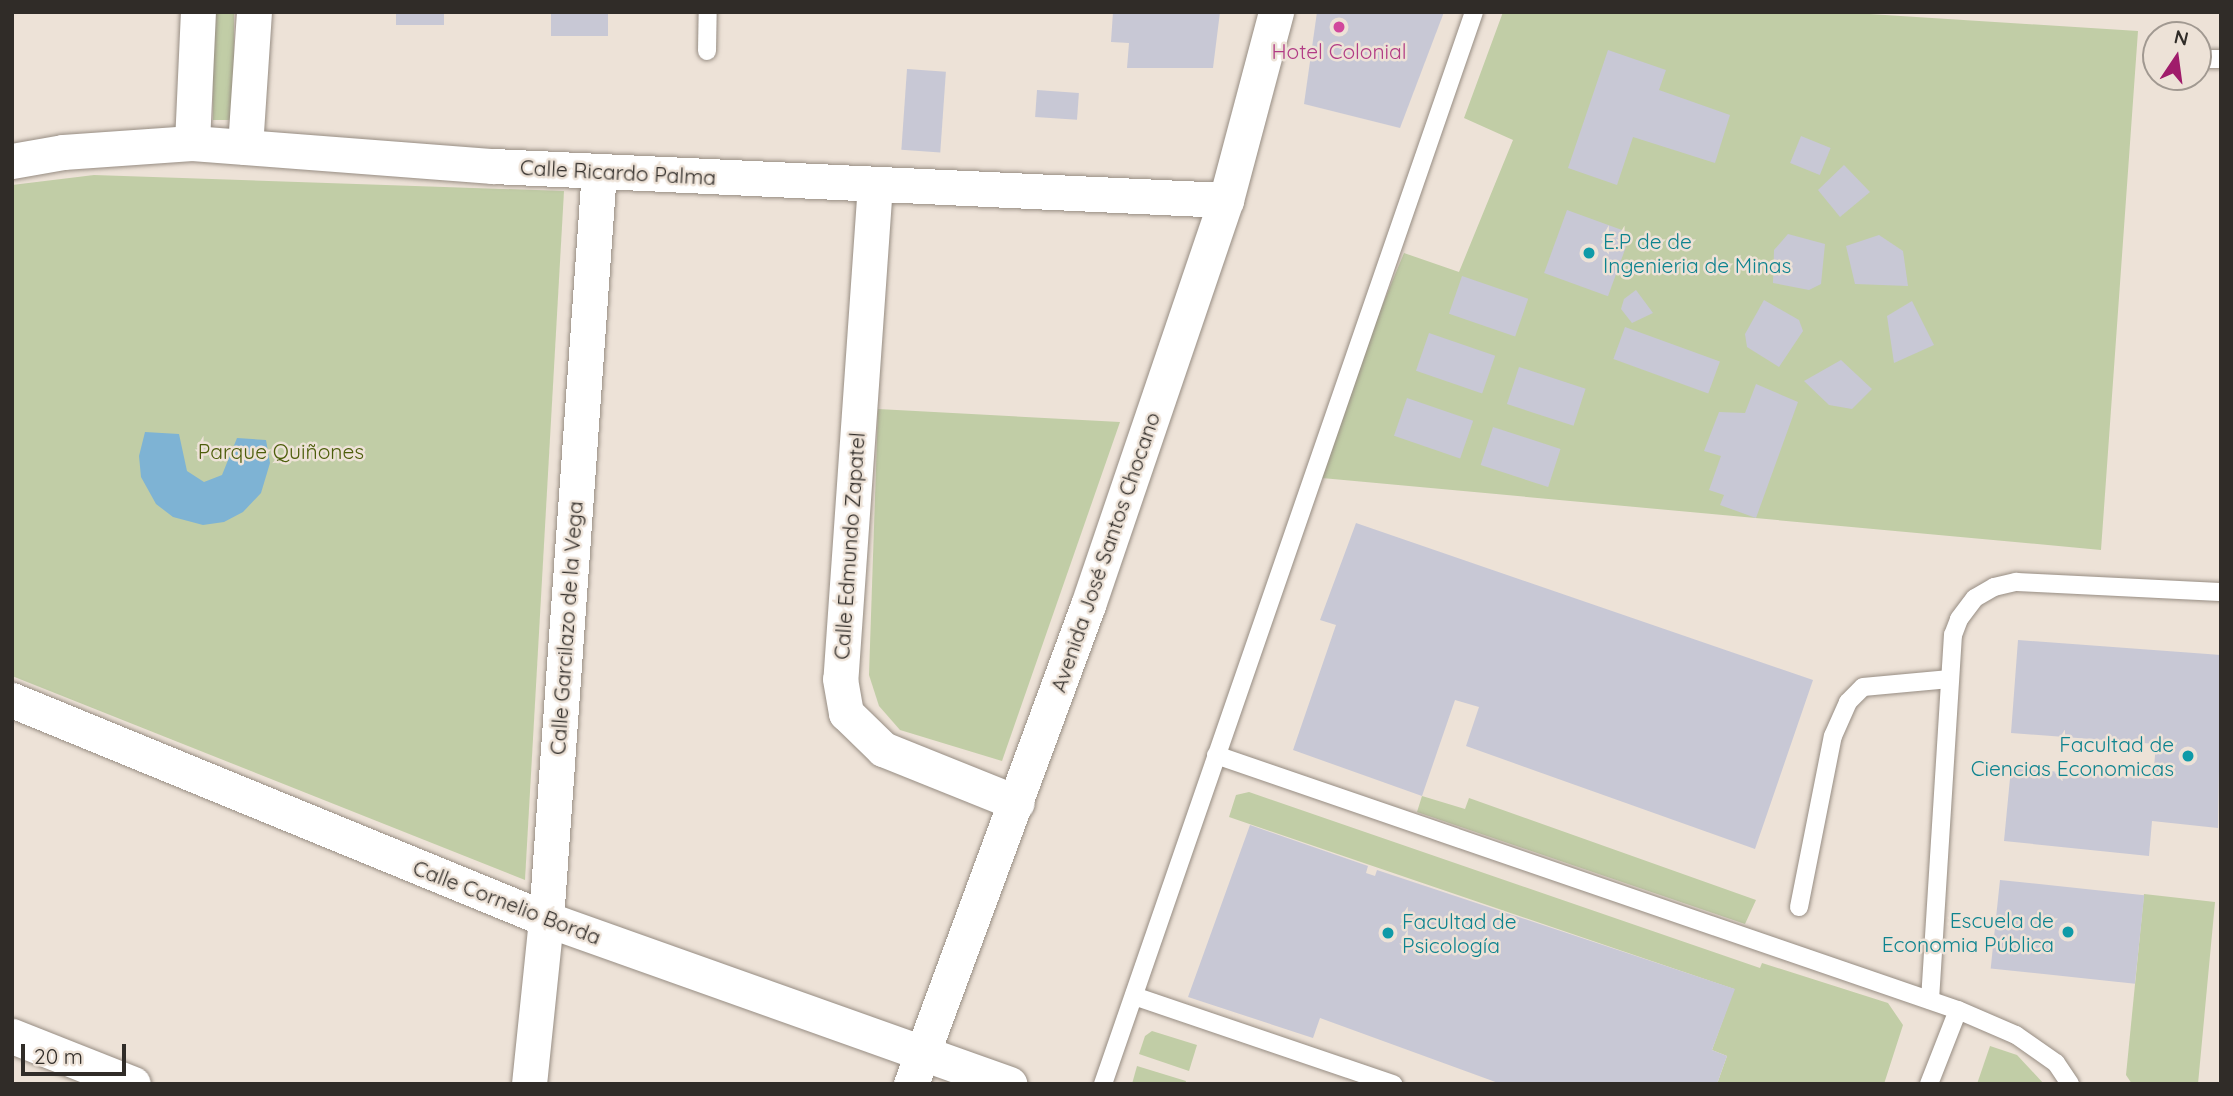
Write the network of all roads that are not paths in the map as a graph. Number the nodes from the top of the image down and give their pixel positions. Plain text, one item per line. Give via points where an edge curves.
1 (198, 12) edge
2 (254, 12) edge
3 (708, 12) edge
4 (1276, 12) edge
5 (1474, 12) edge
6 (707, 51) dead end
7 (192, 143) junction
8 (245, 147) junction
9 (12, 161) edge
10 (599, 171) junction
11 (875, 184) junction
12 (1226, 200) junction
13 (2221, 592) edge
14 (1950, 679) junction
15 (12, 700) edge
16 (1216, 755) junction
17 (1017, 803) junction
18 (1799, 907) dead end
19 (546, 919) junction
20 (1133, 996) junction
21 (1930, 1000) junction
22 (1958, 1010) junction
23 (12, 1036) edge
24 (922, 1051) junction
25 (133, 1084) edge
26 (529, 1084) edge
27 (911, 1084) edge
28 (1009, 1084) edge
29 (1103, 1084) edge
30 (1393, 1084) edge
31 (1929, 1084) edge
32 (2070, 1084) edge

1 - 7 street
2 - 8 street
3 - 6 lane
4 - 12 street, Avenida José Santos Chocano
5 - 16 lane
7 - 8 street, Calle Ricardo Palma
7 - 9 street, Calle Ricardo Palma via 63,152
8 - 10 street, Calle Ricardo Palma
10 - 11 street, Calle Ricardo Palma
10 - 19 street, Calle Garcilazo de la Vega
11 - 12 street, Calle Ricardo Palma
11 - 17 street, Calle Edmundo Zapatel via 848,550 841,679 846,713 883,749
12 - 17 street, Avenida José Santos Chocano
13 - 14 lane via 2016,582 1994,587 1975,598 1959,619
14 - 18 lane via 1863,687 1848,702 1833,736
14 - 21 lane
15 - 19 street, Calle Cornelio Borda
16 - 20 lane
16 - 21 lane
17 - 24 street, Avenida José Santos Chocano
19 - 24 street, Calle Cornelio Borda
19 - 26 street, Calle Garcilazo de la Vega
20 - 29 lane
20 - 30 lane
21 - 22 lane
22 - 31 lane
22 - 32 lane via 2017,1035 2056,1063
23 - 25 street
24 - 27 street, Avenida José Santos Chocano
24 - 28 street, Calle Cornelio Borda

